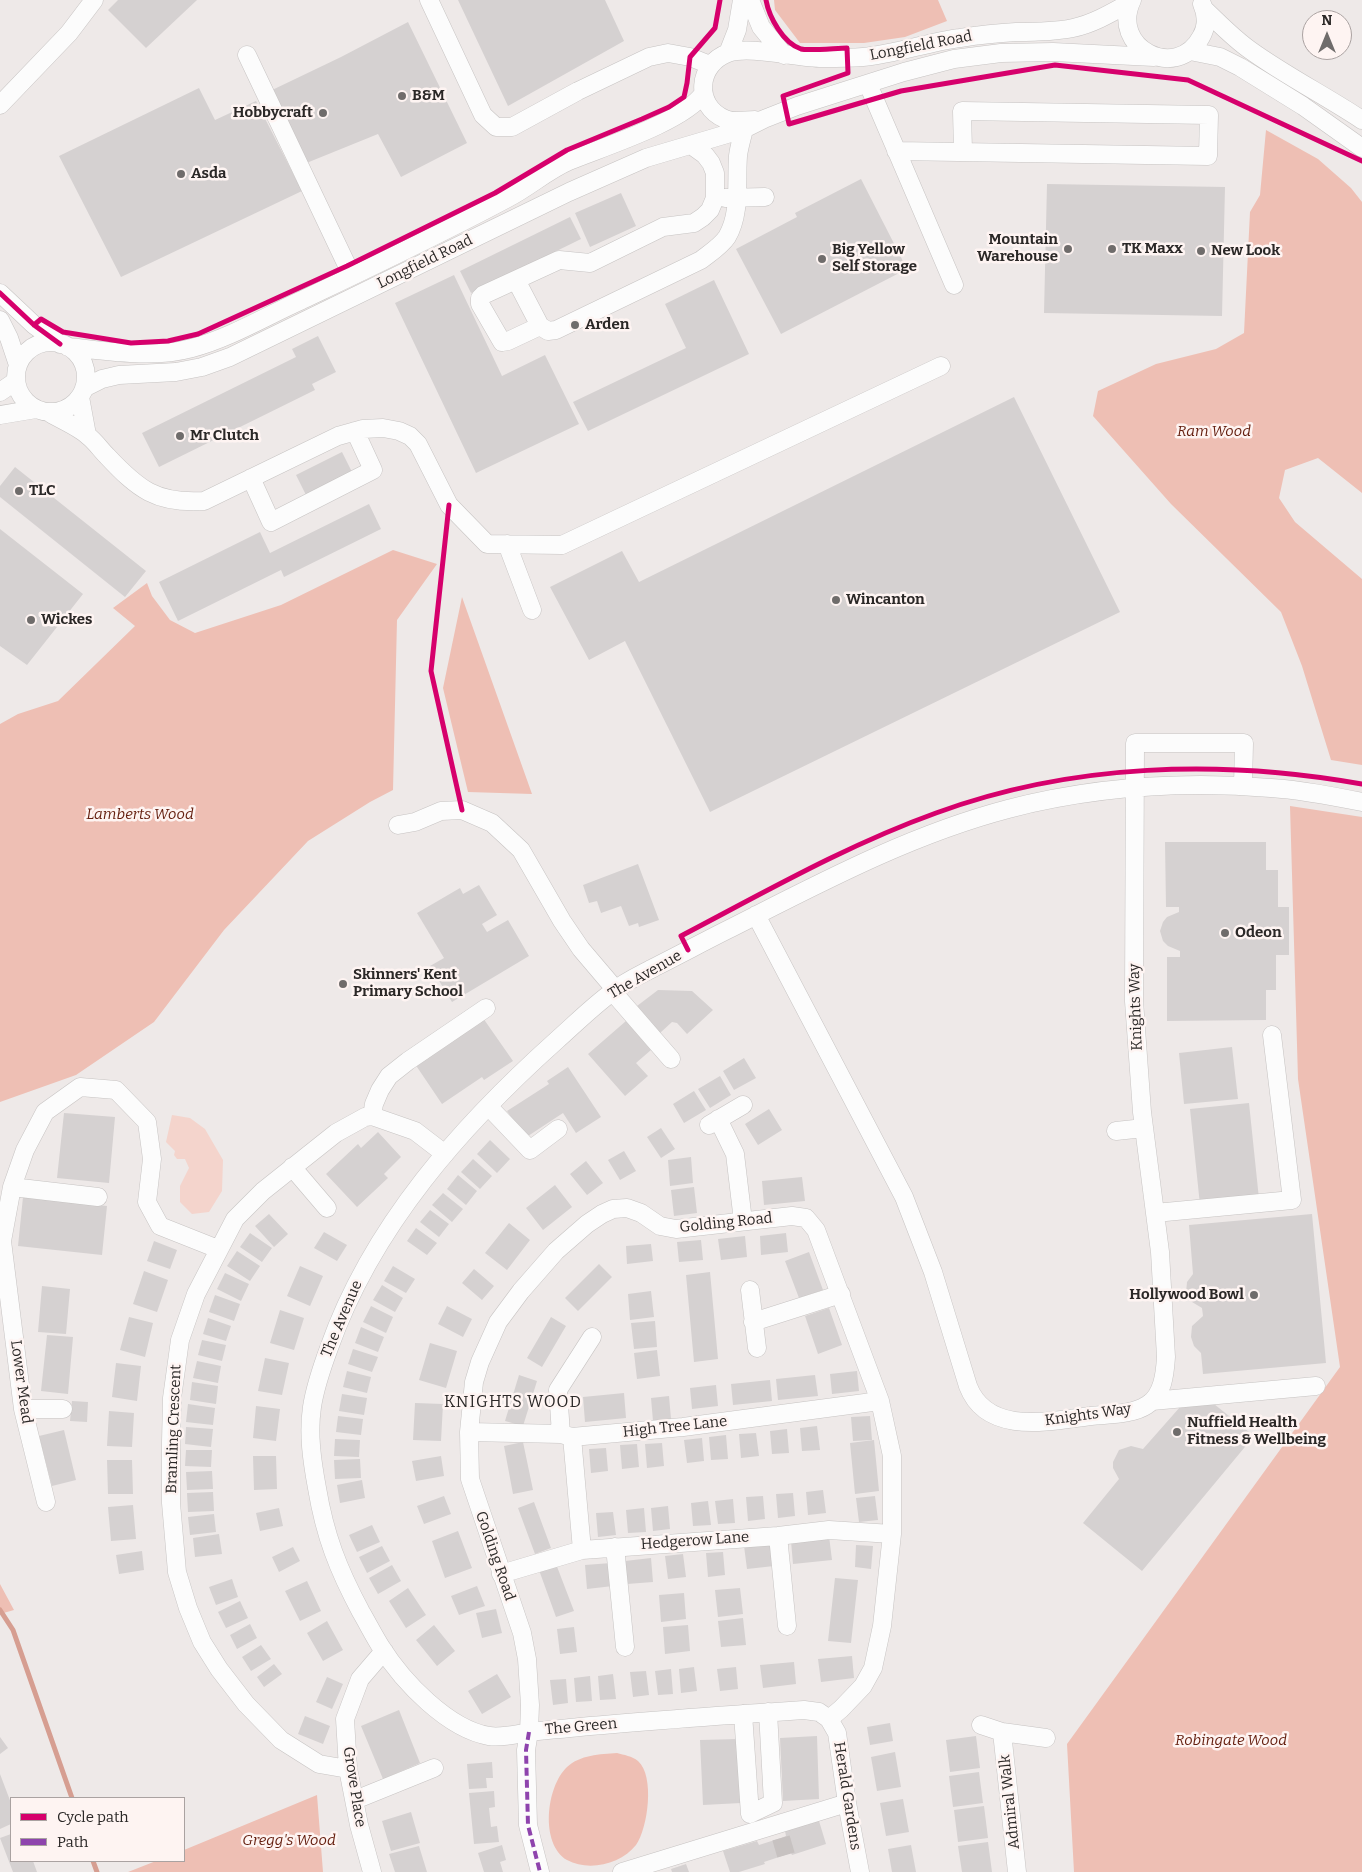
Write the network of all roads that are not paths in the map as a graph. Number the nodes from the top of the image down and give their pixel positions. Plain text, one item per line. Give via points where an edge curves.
1 (94, 0) edge
2 (428, 0) edge
3 (742, 0) edge
4 (750, 0) edge
5 (1132, 1) edge
6 (1202, 4) edge
7 (1190, 51) junction
8 (728, 52) junction
9 (247, 55) dead end
10 (784, 55) junction
11 (1154, 56) junction
12 (710, 65) junction
13 (868, 84) junction
14 (703, 94) junction
15 (1330, 99) junction
16 (0, 105) edge
17 (1362, 110) edge
18 (764, 119) junction
19 (1362, 120) edge
20 (744, 129) junction
21 (691, 145) junction
22 (1362, 148) edge
23 (896, 151) junction
24 (963, 151) junction
25 (765, 197) dead end
26 (715, 198) junction
27 (737, 199) junction
28 (352, 276) junction
29 (516, 280) junction
30 (954, 284) dead end
31 (0, 293) edge
32 (0, 320) edge
33 (540, 326) junction
34 (64, 345) junction
35 (941, 366) dead end
36 (17, 373) junction
37 (0, 392) edge
38 (82, 392) junction
39 (42, 410) junction
40 (0, 415) edge
41 (355, 431) junction
42 (87, 435) junction
43 (251, 478) junction
44 (507, 544) junction
45 (532, 610) dead end
46 (1243, 786) junction
47 (1134, 789) junction
48 (1362, 802) edge
49 (398, 825) dead end
50 (756, 915) junction
51 (614, 990) junction
52 (486, 1008) dead end
53 (1272, 1035) dead end
54 (671, 1059) dead end
55 (743, 1105) dead end
56 (489, 1107) junction
57 (372, 1116) junction
58 (1144, 1128) junction
59 (558, 1129) dead end
60 (1116, 1132) dead end
61 (445, 1154) junction
62 (292, 1167) junction
63 (12, 1187) junction
64 (98, 1196) dead end
65 (327, 1208) dead end
66 (1155, 1213) junction
67 (743, 1221) junction
68 (218, 1249) junction
69 (750, 1290) dead end
70 (841, 1294) junction
71 (753, 1322) junction
72 (592, 1337) dead end
73 (757, 1348) dead end
74 (1316, 1386) dead end
75 (880, 1401) junction
76 (1152, 1401) junction
77 (23, 1409) junction
78 (63, 1409) dead end
79 (470, 1432) junction
80 (566, 1436) junction
81 (46, 1502) dead end
82 (892, 1534) junction
83 (778, 1536) junction
84 (615, 1547) junction
85 (582, 1550) junction
86 (501, 1574) junction
87 (787, 1626) dead end
88 (625, 1647) dead end
89 (384, 1651) junction
90 (768, 1712) junction
91 (743, 1714) junction
92 (828, 1719) junction
93 (980, 1725) dead end
94 (529, 1732) junction
95 (1002, 1732) junction
96 (1046, 1738) dead end
97 (434, 1768) dead end
98 (348, 1769) junction
99 (355, 1800) junction
100 (847, 1803) junction
101 (372, 1872) edge
102 (540, 1872) edge
103 (622, 1872) edge
104 (860, 1872) edge
105 (1017, 1872) edge

1 - 16 street via 70,33
2 - 12 street via 484,115 496,127 512,127 649,57 668,53 690,56
3 - 8 street via 737,30
4 - 10 street via 761,27
5 - 10 street, Longfield Road via 1094,21 1064,30 976,35 864,57
5 - 11 street via 1127,14 1128,28 1142,50
6 - 7 street via 1206,20 1204,32
6 - 15 street via 1250,50
7 - 11 street, Longfield Road via 1166,58
7 - 22 street via 1220,57 1240,66
8 - 10 street, Longfield Road via 738,50
8 - 12 street
9 - 28 street
11 - 13 street, Longfield Road via 1001,53 954,59
12 - 14 street
13 - 18 street, Longfield Road
13 - 23 street
14 - 18 street, Longfield Road via 712,110 726,119
14 - 28 street, Longfield Road via 688,109 665,121 566,162 509,198
15 - 17 street
15 - 19 street
18 - 20 street, Longfield Road
20 - 21 street, Longfield Road
20 - 27 street via 738,157
21 - 26 street via 711,163 715,173
21 - 38 street, Longfield Road via 646,158 569,192 230,357 176,372 102,379
23 - 24 street
23 - 30 street
24 - 24 street via 1208,156 1209,115 962,111
25 - 27 street
26 - 27 street
26 - 29 street via 710,210 694,223 663,227 590,263 559,260
27 - 33 street via 726,238 701,260 561,328 548,331
28 - 34 street, Longfield Road via 192,348 167,353 132,353
29 - 33 street
29 - 33 street via 483,295 480,304 502,342
31 - 34 street via 34,325
32 - 36 street via 9,338
34 - 36 street via 45,344 31,349 23,356
34 - 38 street via 77,354 83,365 86,376
35 - 44 street via 562,545
36 - 37 street
36 - 39 street via 19,392 26,402
38 - 39 street via 66,409 57,412
38 - 42 street
39 - 40 street
39 - 42 street
41 - 43 street
41 - 43 street via 373,470 271,522
41 - 44 street via 383,428 410,436 418,444 449,505 487,544
42 - 43 street via 129,479 168,500 204,500
44 - 45 street
46 - 47 street
46 - 47 street, Knights Way via 1244,743 1135,742
46 - 48 street
47 - 50 street via 1058,798 952,826 867,860
47 - 58 street, Knights Way via 1134,994
49 - 51 street via 442,811 462,810 492,823 521,850 562,921
50 - 51 street, The Avenue
50 - 76 street, Knights Way via 904,1196 933,1272 968,1386 977,1402 999,1417 1029,1422 1126,1412
51 - 54 street
51 - 56 street, The Avenue
52 - 57 street via 389,1076 374,1104
53 - 66 street via 1292,1200
55 - 67 street via 713,1122 735,1154
56 - 59 street via 530,1150
56 - 61 street, The Avenue
57 - 61 street via 415,1131
57 - 62 street, Bramling Crescent via 352,1123
58 - 60 street
58 - 66 street, Knights Way
61 - 89 street, The Avenue via 402,1208 350,1294 321,1368 312,1408 310,1445 330,1546 343,1579
62 - 65 street
62 - 68 street, Bramling Crescent via 263,1190 235,1219
63 - 64 street
63 - 68 street, Lower Mead via 25,1150 45,1112 80,1087 116,1090 147,1122 152,1159 147,1202 160,1226
63 - 77 street, Lower Mead via 2,1241
66 - 76 street, Knights Way via 1162,1270 1166,1357 1163,1382
67 - 70 street, Golding Road via 792,1216 806,1218 816,1230
67 - 79 street, Golding Road via 676,1229 660,1226 641,1212 627,1208 613,1209 587,1224 556,1251 498,1322 474,1382
68 - 98 street, Bramling Crescent via 196,1294 180,1340 176,1364 171,1472 177,1572 202,1642 246,1704 281,1740 319,1764
69 - 71 street
70 - 71 street
70 - 75 street, Golding Road
71 - 73 street
72 - 80 street via 558,1390
74 - 76 street
75 - 80 street, High Tree Lane via 683,1427
75 - 82 street, Golding Road via 892,1456
77 - 78 street
77 - 81 street, Lower Mead
79 - 80 street, High Tree Lane
79 - 86 street, Golding Road via 470,1479
80 - 85 street
82 - 83 street, Hedgerow Lane via 829,1530
82 - 92 street, Golding Road via 882,1626 873,1668 863,1686
83 - 84 street, Hedgerow Lane
83 - 87 street
84 - 85 street, Hedgerow Lane
84 - 88 street
85 - 86 street, Hedgerow Lane
86 - 94 street, Golding Road via 522,1632 527,1659
89 - 94 street, The Avenue via 422,1696 449,1719 474,1732 494,1737
89 - 98 street, Grove Place via 360,1679 345,1719
90 - 91 street
90 - 91 street via 773,1803 750,1814
90 - 92 street via 811,1711
91 - 94 street, The Green
92 - 100 street, Herald Gardens via 837,1733
93 - 95 street, Admiral Walk
94 - 102 street, The Green via 526,1750 528,1825
95 - 96 street, Admiral Walk
95 - 105 street, Admiral Walk
97 - 99 street
98 - 99 street, Grove Place
99 - 101 street, Grove Place
100 - 103 street via 779,1831
100 - 104 street, Herald Gardens

